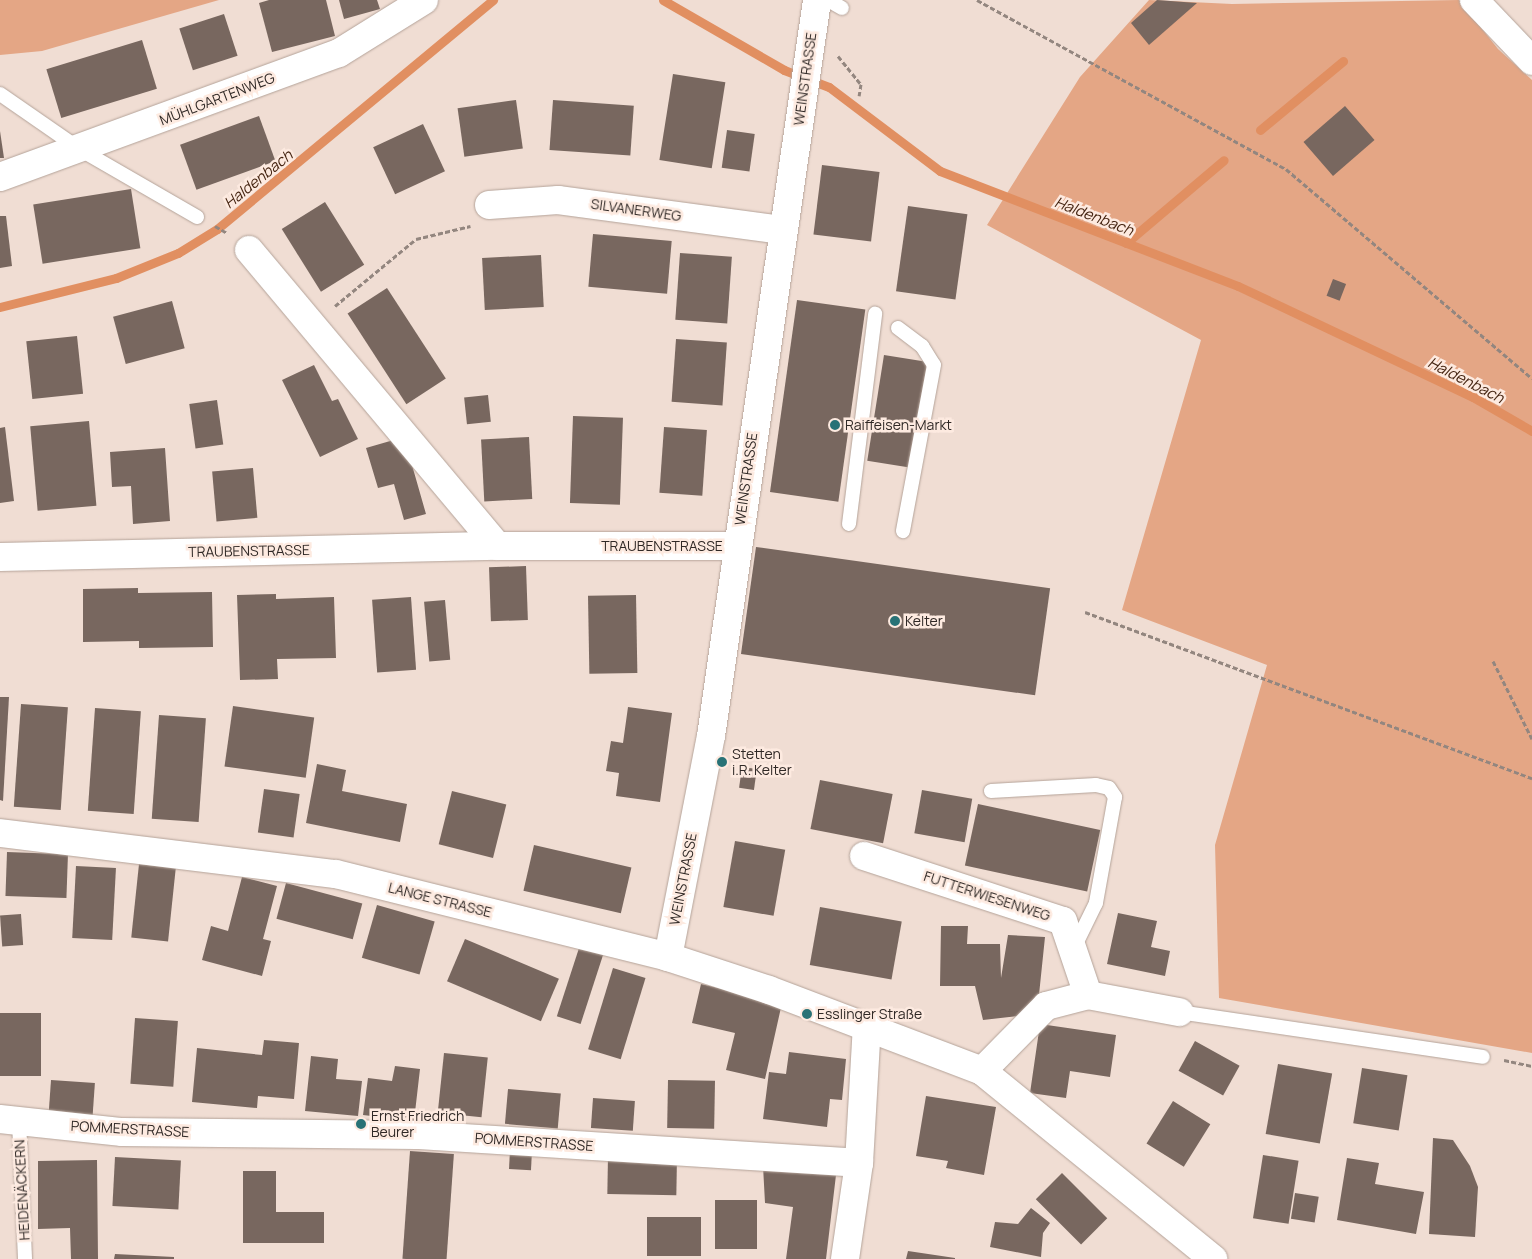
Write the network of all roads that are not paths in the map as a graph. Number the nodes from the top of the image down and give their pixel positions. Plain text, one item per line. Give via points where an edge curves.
1 (424, 0) edge
2 (828, 0) edge
3 (1474, 0) edge
4 (830, 4) edge
5 (1532, 61) edge
6 (0, 94) edge
7 (81, 150) junction
8 (0, 177) edge
9 (489, 205) road end
10 (197, 217) dead end
11 (784, 230) junction
12 (249, 250) dead end
13 (875, 314) dead end
14 (898, 328) dead end
15 (849, 524) dead end
16 (903, 531) dead end
17 (497, 546) junction
18 (736, 546) junction
19 (0, 557) edge
20 (991, 791) dead end
21 (0, 833) edge
22 (864, 856) dead end
23 (1072, 950) junction
24 (668, 957) junction
25 (1088, 996) junction
26 (1179, 1012) joint
27 (867, 1025) junction
28 (1484, 1057) road end
29 (982, 1071) junction
30 (10, 1120) edge
31 (859, 1163) junction
32 (25, 1259) edge
33 (845, 1259) edge
34 (1213, 1259) edge

1 - 7 street, MÜHLGARTENWEG via 339,53
2 - 4 lane
3 - 5 street
4 - 11 street, WEINSTRASSE via 810,47
6 - 7 lane
7 - 8 street, MÜHLGARTENWEG
7 - 10 lane
9 - 11 street, SILVANERWEG via 558,200
11 - 18 street, WEINSTRASSE
12 - 17 street
13 - 15 lane
14 - 16 lane via 922,346 934,365
17 - 18 street, TRAUBENSTRASSE
17 - 19 street, TRAUBENSTRASSE
18 - 24 street, WEINSTRASSE via 711,736
20 - 23 lane via 1096,785 1109,788 1115,797 1096,903
21 - 24 street, LANGE STRASSE via 336,874
22 - 23 street, FUTTERWIESENWEG via 1063,920
23 - 25 street, FUTTERWIESENWEG
24 - 27 street, LANGE STRASSE
25 - 26 street
25 - 29 street via 1046,1006
26 - 28 lane
27 - 29 street
27 - 31 street
29 - 34 street
30 - 31 street, POMMERSTRASSE via 122,1132 417,1135
30 - 32 lane, HEIDENÄCKERN
31 - 33 street

